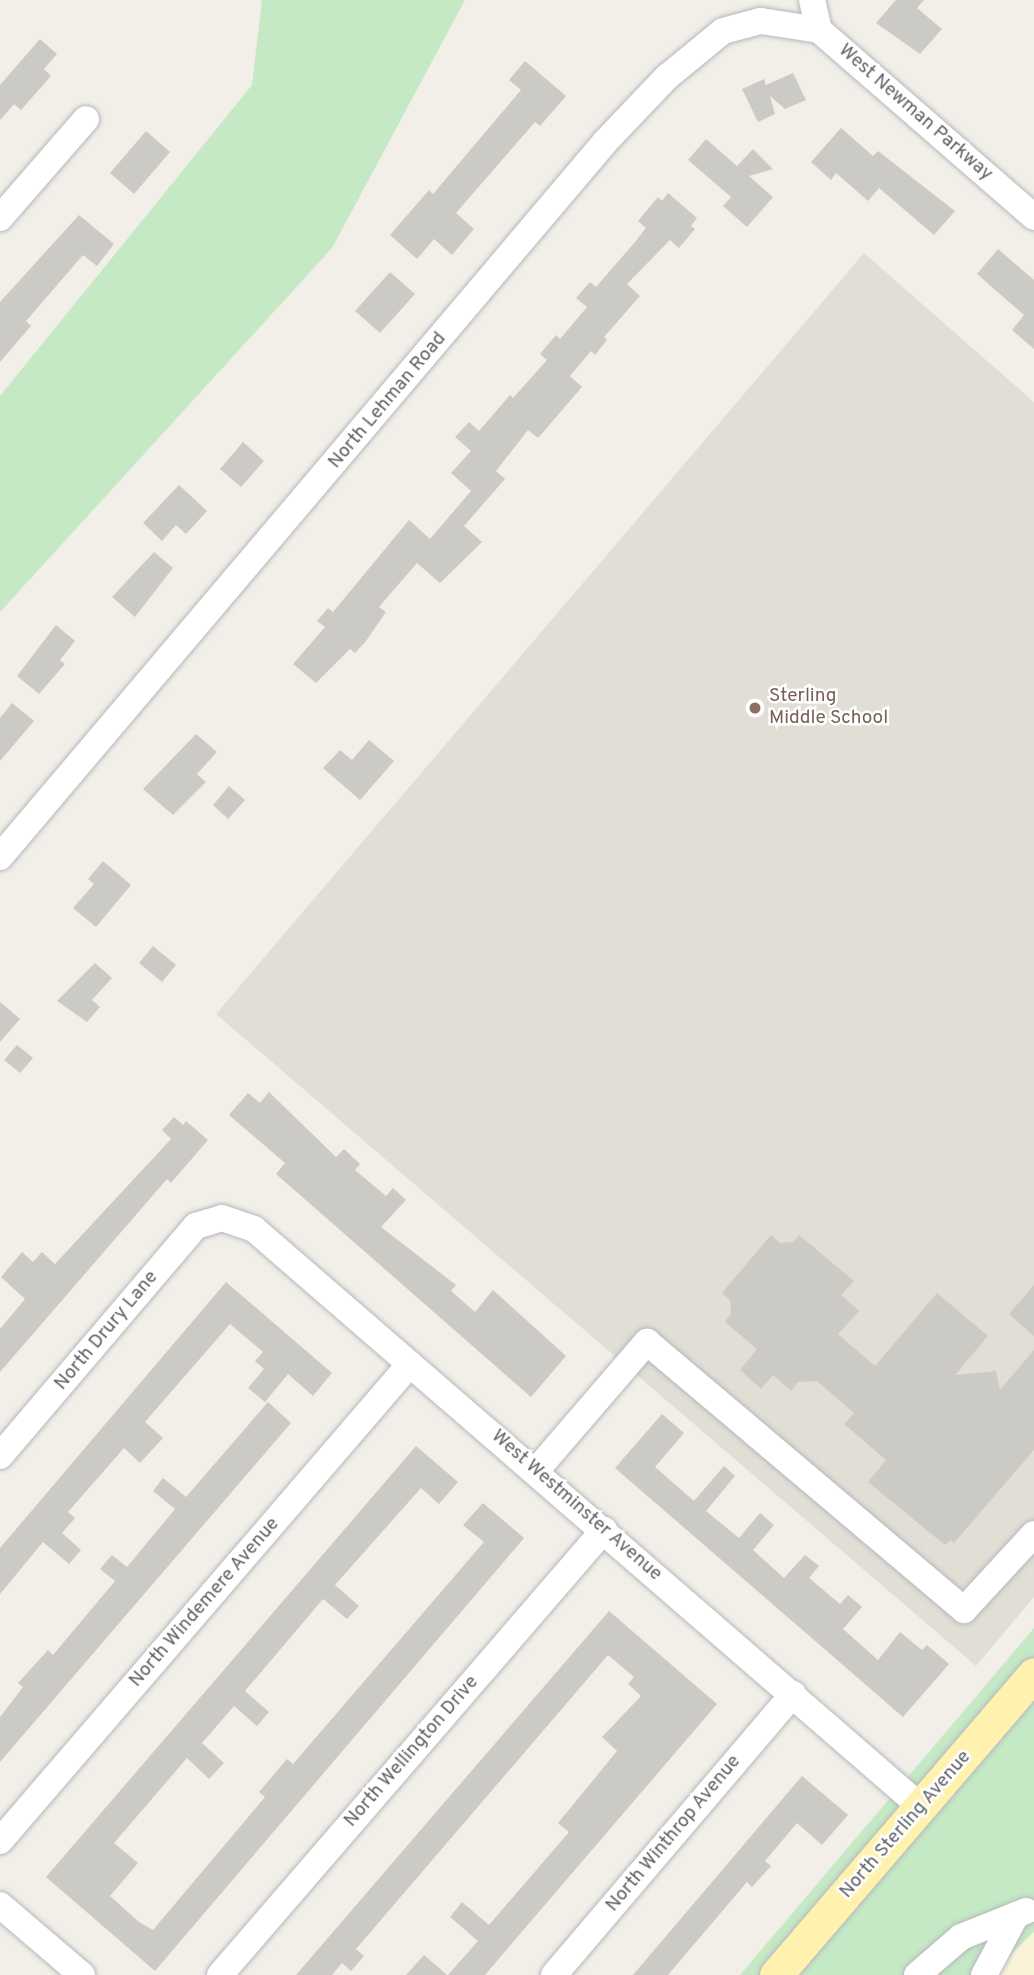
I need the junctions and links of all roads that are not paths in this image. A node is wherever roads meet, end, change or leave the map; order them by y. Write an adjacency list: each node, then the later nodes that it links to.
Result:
1 (812, 0): 2 (street, West Newman Parkway)
2 (819, 30): 4 (street, West Newman Parkway); 6 (street, North Lehman Road)
3 (86, 119): 5 (street)
4 (1034, 216)
5 (0, 218)
6 (0, 857)
7 (222, 1218): 8 (street, West Westminster Avenue); 9 (street, North Drury Lane)
8 (410, 1364): 10 (street, West Westminster Avenue); 16 (street, North Windemere Avenue)
9 (0, 1456)
10 (535, 1472): 11 (street, West Westminster Avenue); 12 (street)
11 (604, 1530): 14 (street, West Westminster Avenue); 19 (street, North Wellington Drive)
12 (1034, 1534)
13 (1034, 1674): 15 (main road, North Sterling Avenue)
14 (793, 1694): 15 (street, West Westminster Avenue); 20 (street, North Winthrop Avenue)
15 (921, 1807): 21 (main road, North Sterling Avenue)
16 (0, 1841)
17 (0, 1905): 18 (street)
18 (82, 1975)
19 (220, 1975)
20 (554, 1975)
21 (776, 1975)
22 (917, 1975): 23 (street)
23 (984, 1975)

